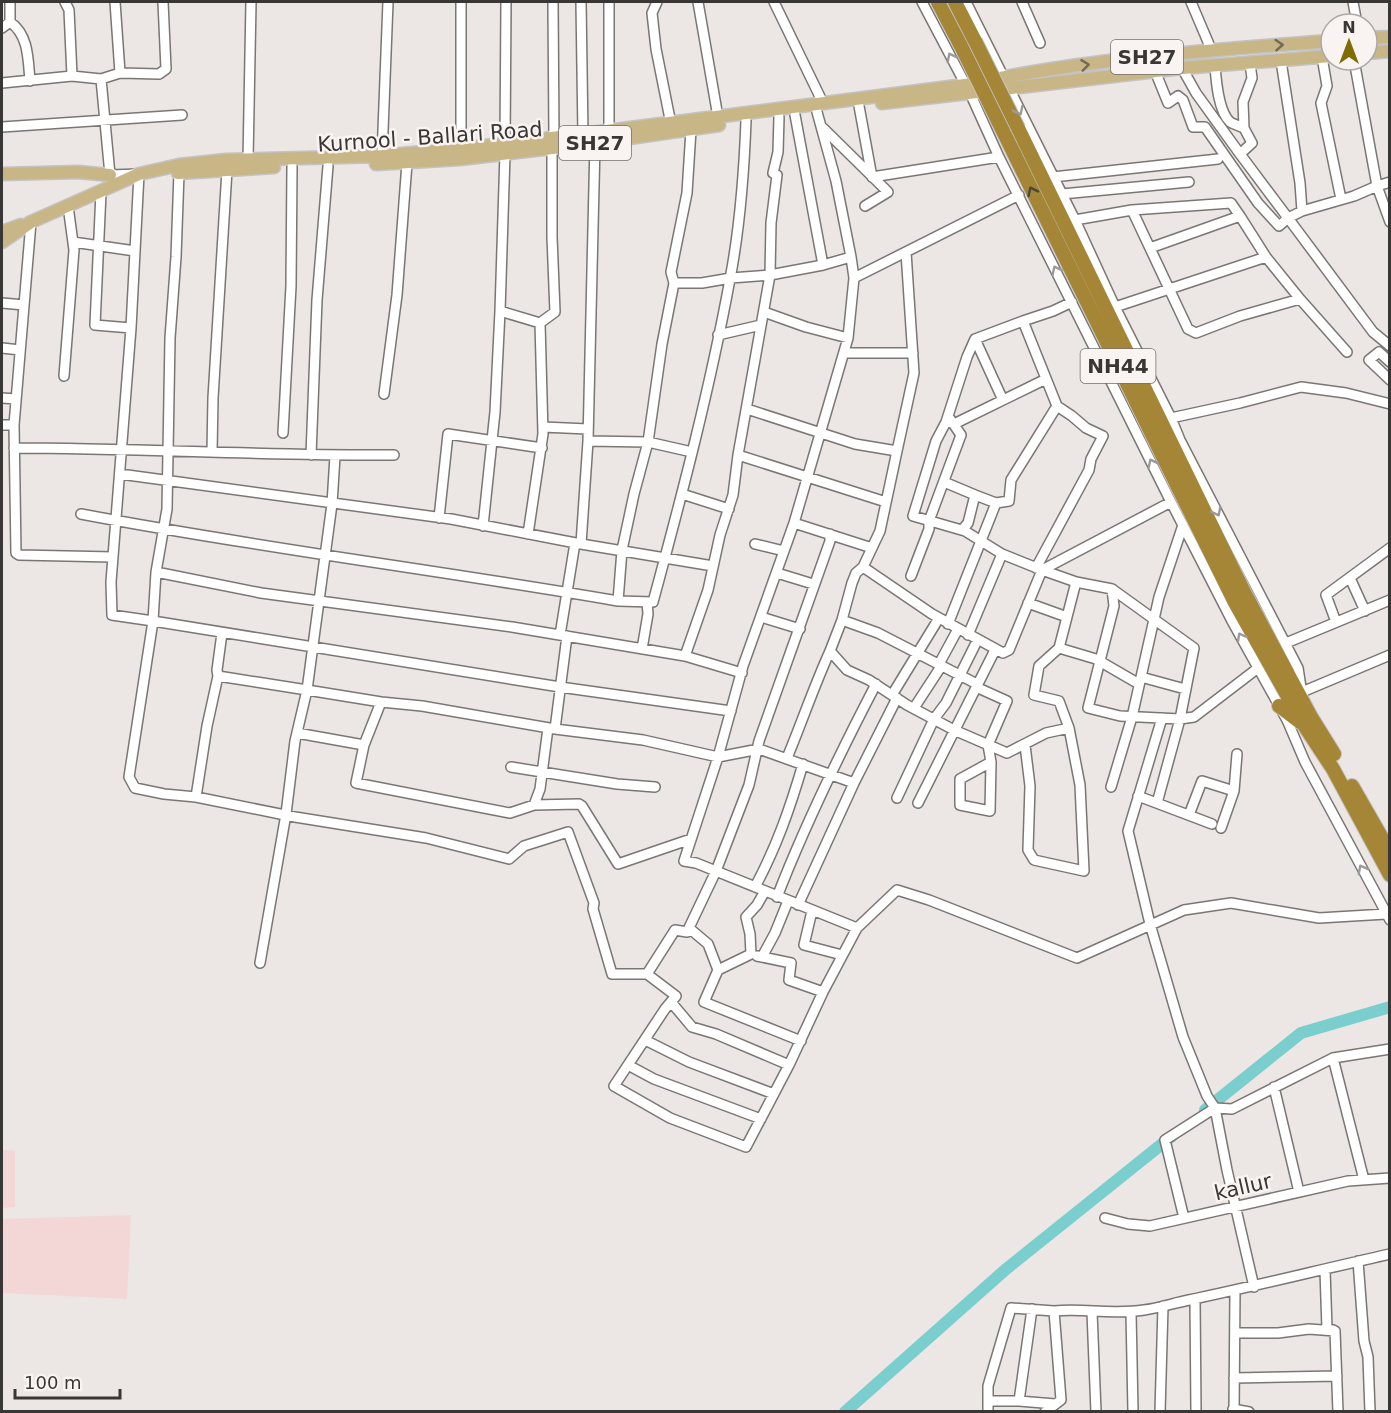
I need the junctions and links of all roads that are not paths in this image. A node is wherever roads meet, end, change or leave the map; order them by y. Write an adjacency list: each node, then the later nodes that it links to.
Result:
1 (10, 2): 21 (street)
2 (65, 2): 34 (street)
3 (116, 2): 33 (street)
4 (163, 2): 33 (street)
5 (251, 2): 63 (street)
6 (388, 2): 60 (street)
7 (461, 2): 57 (street)
8 (506, 2): 58 (street)
9 (553, 2): 56 (street)
10 (581, 2): 54 (street)
11 (609, 2): 53 (street)
12 (657, 2): 48 (street)
13 (698, 2): 44 (street)
14 (774, 2): 41 (street)
15 (922, 2): 39 (street, one-way to 15)
16 (938, 2): 252 (highway, NH44, one-way to 16, bridge)
17 (955, 2): 38 (highway, NH44, bridge)
18 (966, 2): 38 (street)
19 (1022, 2): 23 (street)
20 (1191, 2): 24 (street)
21 (6, 25): 36 (street)
22 (1319, 42): 24 (main road, SH27, one-way to 22)
23 (1040, 43)
24 (1211, 50): 38 (main road, SH27, one-way to 24)
25 (1319, 58): 26 (main road, SH27)
26 (1281, 61): 27 (main road, SH27); 84 (street)
27 (1250, 64): 28 (main road, SH27); 51 (street)
28 (1215, 65): 29 (main road, SH27); 51 (street)
29 (1182, 68): 30 (main road, SH27); 59 (street)
30 (1155, 71): 38 (main road, SH27); 86 (street)
31 (1327, 72): 80 (street)
32 (1356, 72): 76 (street)
33 (120, 73): 35 (street)
34 (72, 76): 35 (street); 36 (street)
35 (101, 80): 46 (street)
36 (30, 81): 37 (street)
37 (2, 83)
38 (1003, 84): 39 (main road, Kurnool - Ballari Road / SH27); 73 (street, one-way to 73); 243 (highway, NH44, bridge)
39 (968, 89): 40 (main road, Kurnool - Ballari Road / SH27); 41 (main road, Kurnool - Ballari Road / SH27); 61 (street)
40 (858, 106): 41 (main road, Kurnool - Ballari Road / SH27); 72 (street)
41 (820, 107): 43 (main road, Kurnool - Ballari Road / SH27); 44 (main road, Kurnool - Ballari Road / SH27); 50 (street)
42 (182, 115): 46 (street)
43 (795, 115): 45 (main road, Kurnool - Ballari Road / SH27); 98 (street)
44 (718, 117): 48 (main road, Kurnool - Ballari Road / SH27)
45 (779, 117): 47 (main road, Kurnool - Ballari Road / SH27); 99 (street)
46 (105, 119): 49 (street); 71 (street)
47 (746, 121): 52 (main road, Kurnool - Ballari Road / SH27); 100 (street)
48 (671, 124): 53 (main road, Kurnool - Ballari Road / SH27)
49 (2, 126)
50 (821, 126): 72 (street); 96 (street)
51 (1244, 128): 59 (street)
52 (691, 130): 55 (main road, Kurnool - Ballari Road / SH27); 102 (street)
53 (609, 132): 54 (main road, Kurnool - Ballari Road / SH27)
54 (583, 136): 56 (main road, Kurnool - Ballari Road / SH27)
55 (595, 143): 56 (main road, Kurnool - Ballari Road / SH27); 140 (street)
56 (553, 144): 58 (main road, Kurnool - Ballari Road / SH27); 112 (street)
57 (461, 149): 58 (main road, Kurnool - Ballari Road / SH27); 60 (main road, Kurnool - Ballari Road / SH27)
58 (505, 149): 64 (main road, Kurnool - Ballari Road / SH27); 109 (street)
59 (1240, 154): 86 (street)
60 (382, 156): 63 (main road, Kurnool - Ballari Road / SH27)
61 (999, 157): 72 (street); 79 (street)
62 (1218, 159): 73 (street)
63 (248, 160): 70 (main road, Kurnool - Ballari Road / SH27)
64 (407, 163): 65 (main road, Kurnool - Ballari Road / SH27); 128 (street)
65 (328, 166): 66 (main road, Kurnool - Ballari Road / SH27); 153 (street)
66 (292, 167): 67 (main road, Kurnool - Ballari Road / SH27); 141 (street)
67 (227, 170): 68 (main road, Kurnool - Ballari Road / SH27); 151 (street)
68 (179, 173): 70 (main road, Kurnool - Ballari Road); 149 (street)
69 (2, 174): 71 (main road)
70 (138, 174): 71 (street); 77 (main road, Kurnool - Ballari Road / SH27); 94 (street)
71 (111, 175)
72 (872, 177): 82 (street)
73 (1053, 177): 78 (street)
74 (1189, 182): 78 (street)
75 (1389, 182): 76 (street)
76 (1377, 186): 80 (street); 89 (street)
77 (101, 192): 81 (main road, Kurnool - Ballari Road / SH27); 92 (street)
78 (1062, 194): 87 (street)
79 (1019, 195): 95 (street); 105 (street, one-way to 79)
80 (1341, 200): 84 (street)
81 (68, 206): 88 (main road, Kurnool - Ballari Road / SH27); 91 (street)
82 (865, 206)
83 (1132, 210): 85 (street); 87 (street); 93 (street)
84 (1302, 212): 86 (street)
85 (1240, 216): 93 (street); 97 (street)
86 (1288, 218): 118 (street)
87 (1075, 220): 108 (street)
88 (31, 222): 90 (main road, Kurnool - Ballari Road / SH27); 107 (street)
89 (1389, 222)
90 (4, 233)
91 (73, 243): 92 (street); 125 (street)
92 (99, 245): 94 (street); 114 (street)
93 (1150, 249): 103 (street)
94 (135, 251): 114 (street)
95 (906, 252): 101 (street); 123 (street)
96 (851, 257): 98 (street); 101 (street)
97 (1266, 257): 103 (street); 104 (street)
98 (823, 265): 99 (street)
99 (770, 275): 100 (street); 110 (street)
100 (731, 278): 102 (street); 115 (street)
101 (854, 278): 116 (street)
102 (674, 283): 145 (street)
103 (1169, 290): 104 (street); 108 (street)
104 (1300, 299): 121 (street)
105 (1072, 302): 111 (street); 164 (street, one-way to 105)
106 (2, 303): 107 (street)
107 (24, 305): 120 (street)
108 (1115, 308): 135 (street)
109 (500, 311): 112 (street); 143 (street)
110 (764, 312): 113 (street); 116 (street)
111 (1023, 321): 117 (street); 126 (street)
112 (540, 323): 139 (street)
113 (761, 325): 115 (street); 134 (street)
114 (132, 328): 147 (street)
115 (718, 335): 152 (street)
116 (848, 338): 122 (street)
117 (975, 339): 130 (street); 136 (street)
118 (1389, 346)
119 (2, 348): 120 (street)
120 (20, 351): 131 (street)
121 (1347, 352)
122 (844, 353): 123 (street); 142 (street)
123 (913, 353): 150 (street)
124 (1389, 362): 127 (street)
125 (64, 376)
126 (1046, 379): 130 (street); 133 (street)
127 (1389, 380)
128 (384, 394)
129 (2, 398): 131 (street)
130 (1002, 398): 136 (street)
131 (16, 399): 137 (street)
132 (1389, 404): 135 (street)
133 (1057, 405): 165 (street); 192 (street)
134 (747, 409): 142 (street); 155 (street)
135 (1171, 418): 221 (street, one-way to 221)
136 (949, 420): 160 (street); 171 (street)
137 (14, 424): 138 (street); 146 (street)
138 (2, 425)
139 (543, 427): 140 (street); 148 (street)
140 (588, 429): 144 (street)
141 (283, 433)
142 (821, 433): 150 (street); 158 (street)
143 (492, 441): 148 (street); 169 (street); 174 (street)
144 (588, 441): 145 (street); 180 (street)
145 (648, 442): 152 (street); 183 (street)
146 (14, 447): 147 (street); 188 (street)
147 (122, 448): 149 (street); 157 (street)
148 (542, 448): 177 (street)
149 (168, 451): 151 (street); 159 (street)
150 (897, 451): 163 (street)
151 (212, 452): 153 (street)
152 (692, 452): 161 (street)
153 (311, 454): 156 (street)
154 (393, 455): 156 (street)
155 (738, 455): 158 (street); 167 (street)
156 (335, 456): 166 (street)
157 (120, 474): 159 (street); 170 (street)
158 (808, 476): 163 (street); 172 (street)
159 (167, 480): 166 (street); 175 (street)
160 (944, 482): 162 (street); 171 (street)
161 (682, 494): 167 (street); 189 (street)
162 (975, 495): 165 (street); 176 (street)
163 (886, 502): 182 (street)
164 (1171, 502): 173 (street); 192 (street)
165 (996, 503): 179 (street)
166 (332, 504): 169 (street); 186 (street)
167 (729, 509): 190 (street)
168 (81, 514): 170 (street)
169 (439, 518): 174 (street)
170 (116, 521): 175 (street); 188 (street)
171 (929, 521): 176 (street); 195 (street)
172 (794, 523): 178 (street); 184 (street)
173 (1183, 525): 210 (street); 232 (street, one-way to 173)
174 (483, 526): 177 (street)
175 (164, 530): 186 (street); 193 (street)
176 (962, 530): 179 (street)
177 (528, 534): 180 (street)
178 (830, 534): 182 (street); 198 (street)
179 (981, 543): 187 (street); 214 (street)
180 (578, 544): 183 (street); 200 (street)
181 (755, 544): 184 (street)
182 (872, 548): 191 (street)
183 (622, 550): 189 (street); 203 (street)
184 (784, 551): 194 (street)
185 (1388, 553): 196 (street)
186 (325, 554): 200 (street); 201 (street)
187 (1002, 554): 192 (street); 218 (street)
188 (113, 557): 212 (street)
189 (665, 557): 190 (street); 204 (street)
190 (713, 566): 229 (street)
191 (863, 567): 209 (street); 211 (street)
192 (1039, 569): 197 (street); 205 (street)
193 (156, 572): 201 (street); 212 (street)
194 (777, 573): 198 (street); 208 (street)
195 (911, 576)
196 (1350, 578): 206 (street); 213 (street)
197 (1076, 582): 199 (street); 207 (street)
198 (813, 584): 215 (street)
199 (1112, 589): 210 (street); 230 (street)
200 (567, 592): 203 (street); 219 (street)
201 (318, 600): 219 (street); 222 (street)
202 (1389, 600): 206 (street)
203 (618, 601): 204 (street)
204 (647, 602): 224 (street)
205 (1028, 603): 207 (street); 225 (street)
206 (1365, 610): 213 (street)
207 (1067, 616): 223 (street)
208 (761, 617): 215 (street); 233 (street)
209 (939, 618): 214 (street); 227 (street)
210 (1154, 618): 236 (street); 240 (street)
211 (842, 620): 226 (street); 227 (street)
212 (153, 621): 217 (street); 274 (street)
213 (1336, 622): 221 (street)
214 (948, 624): 216 (street)
215 (800, 629): 260 (street)
216 (958, 629): 218 (street); 231 (street)
217 (222, 633): 222 (street); 235 (street)
218 (968, 635): 220 (street)
219 (563, 636): 224 (street); 239 (street)
220 (977, 641): 225 (street); 234 (street)
221 (1286, 643): 243 (street)
222 (312, 646): 239 (street); 241 (street)
223 (1059, 648): 230 (street); 254 (street)
224 (642, 649): 229 (street)
225 (995, 650): 238 (street)
226 (830, 651): 237 (street); 263 (street)
227 (918, 653): 231 (street); 242 (street)
228 (1389, 655): 243 (street)
229 (685, 656): 233 (street)
230 (1099, 661): 236 (street); 248 (street)
231 (940, 664): 234 (street); 246 (street)
232 (1258, 668): 245 (street); 251 (street)
233 (742, 673): 247 (street)
234 (960, 675): 238 (street); 250 (street)
235 (218, 676): 241 (street); 274 (street)
236 (1140, 681): 240 (street); 248 (street)
237 (876, 684): 242 (street); 268 (street)
238 (976, 686): 255 (street); 258 (street)
239 (560, 687): 247 (street); 253 (street)
240 (1185, 689): 251 (street)
241 (307, 690): 244 (street); 256 (street)
242 (895, 697): 246 (street); 269 (street)
243 (1303, 697): 284 (highway, NH44)
244 (381, 702): 253 (street); 257 (street)
245 (1279, 706): 252 (highway); 293 (street, one-way to 245)
246 (914, 708): 250 (street)
247 (731, 711): 262 (street)
248 (1132, 717): 249 (street); 271 (street)
249 (1162, 718): 251 (street); 273 (street)
250 (934, 719): 255 (street); 275 (street)
251 (1180, 719): 277 (street)
252 (1304, 725): 286 (highway, NH44)
253 (551, 728): 262 (street); 267 (street)
254 (1069, 728): 259 (street); 259 (street)
255 (954, 730): 258 (street); 276 (street)
256 (297, 733): 257 (street); 279 (street)
257 (364, 745): 278 (street)
258 (988, 745): 259 (street); 264 (street)
259 (1025, 745)
260 (759, 749): 262 (street); 263 (street); 285 (street)
261 (1237, 754): 272 (street)
262 (718, 757): 283 (street)
263 (787, 758): 265 (street)
264 (991, 762): 264 (street)
265 (803, 764): 268 (street); 287 (street)
266 (511, 767): 267 (street)
267 (542, 772): 270 (street); 278 (street)
268 (830, 773): 269 (street); 289 (street)
269 (854, 783): 291 (street)
270 (655, 787)
271 (1111, 787)
272 (1234, 791): 280 (street); 282 (street)
273 (1138, 796): 277 (street); 294 (street)
274 (196, 797): 279 (street)
275 (897, 798)
276 (918, 803)
277 (1157, 803): 280 (street)
278 (534, 805): 283 (street)
279 (286, 814): 300 (street); 302 (street)
280 (1190, 815): 281 (street)
281 (1212, 824)
282 (1221, 828)
283 (690, 839): 285 (street)
284 (1389, 852)
285 (716, 871): 287 (street); 295 (street)
286 (1389, 874)
287 (755, 887): 288 (street)
288 (765, 891): 289 (street); 297 (street)
289 (777, 897): 290 (street)
290 (788, 901): 291 (street); 299 (street)
291 (798, 905): 292 (street)
292 (812, 911): 296 (street); 298 (street)
293 (1388, 917): 294 (street)
294 (1150, 924): 296 (street); 313 (street)
295 (689, 928): 301 (street); 302 (street)
296 (857, 928): 298 (street)
297 (751, 954): 299 (street); 301 (street)
298 (842, 955): 303 (street)
299 (762, 957): 303 (street)
300 (260, 963)
301 (718, 970): 306 (street)
302 (647, 974): 304 (street)
303 (823, 992): 306 (street)
304 (671, 1002): 305 (street); 310 (street)
305 (645, 1040): 309 (street); 312 (street)
306 (801, 1041): 310 (street)
307 (1389, 1049): 308 (street)
308 (1333, 1058): 311 (street); 316 (street)
309 (628, 1065): 314 (street); 314 (street)
310 (789, 1065): 312 (street)
311 (1274, 1087): 313 (street); 317 (street)
312 (774, 1094): 314 (street)
313 (1215, 1108): 318 (street); 320 (street)
314 (761, 1119)
315 (1389, 1178): 316 (street, kallur)
316 (1364, 1180): 317 (street, kallur)
317 (1299, 1192): 318 (street, kallur)
318 (1236, 1207): 320 (street, kallur); 324 (street)
319 (1106, 1218): 320 (street, kallur)
320 (1184, 1218)
321 (1389, 1254): 322 (street)
322 (1358, 1261): 323 (street); 348 (street)
323 (1325, 1270): 324 (street); 332 (street)
324 (1254, 1287): 325 (street)
325 (1235, 1291): 326 (street); 333 (street)
326 (1195, 1299): 327 (street); 345 (street)
327 (1163, 1306): 331 (street); 344 (street)
328 (1032, 1309): 329 (street); 336 (street); 337 (street)
329 (1054, 1311): 330 (street); 338 (street)
330 (1092, 1312): 331 (street); 342 (street)
331 (1131, 1312): 343 (street)
332 (1335, 1331): 333 (street); 334 (street)
333 (1236, 1333): 335 (street)
334 (1337, 1376): 335 (street); 347 (street)
335 (1234, 1378): 339 (street)
336 (988, 1401): 337 (street); 340 (street)
337 (1019, 1401): 338 (street)
338 (1055, 1404): 341 (street)
339 (1234, 1410): 346 (street)
340 (988, 1412)
341 (1045, 1412)
342 (1096, 1412)
343 (1133, 1412)
344 (1160, 1412)
345 (1196, 1412)
346 (1249, 1412)
347 (1338, 1412)
348 (1370, 1412)

